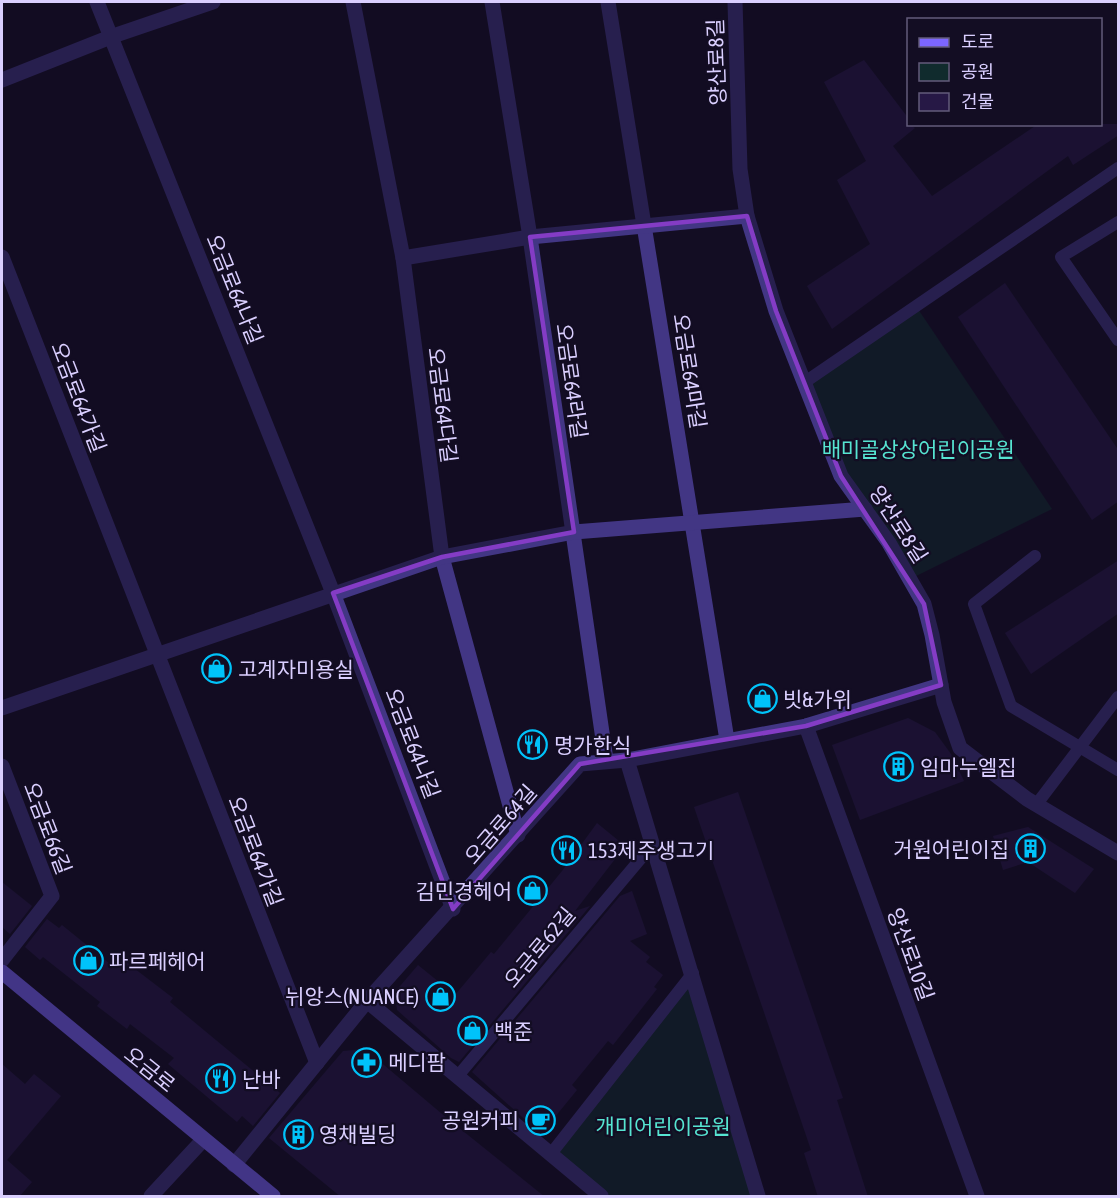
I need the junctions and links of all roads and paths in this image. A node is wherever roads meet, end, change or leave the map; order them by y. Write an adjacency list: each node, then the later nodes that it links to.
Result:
1 (97, 2): 7 (street, 오금로64나길)
2 (213, 2): 7 (street)
3 (353, 2): 15 (street, 오금로64다길)
4 (492, 2): 13 (street, 오금로64라길)
5 (608, 2): 12 (street, 오금로64마길)
6 (735, 2): 10 (street, 양산로8길)
7 (113, 36): 8 (street); 23 (street, 오금로64나길)
8 (2, 80)
9 (1119, 168): 17 (lane)
10 (747, 216): 12 (street); 17 (street, 양산로8길)
11 (1119, 222): 16 (lane)
12 (645, 226): 13 (street); 19 (street, 오금로64마길)
13 (530, 237): 15 (street); 20 (street, 오금로64라길)
14 (2, 256): 24 (street, 오금로64가길)
15 (403, 258): 22 (street, 오금로64다길)
16 (1119, 340)
17 (805, 382): 18 (street, 양산로8길)
18 (865, 509): 19 (street); 25 (street, 양산로8길)
19 (693, 523): 20 (street); 29 (street, 오금로64마길)
20 (574, 532): 22 (street); 31 (street, 오금로64라길)
21 (1035, 555): 30 (lane)
22 (442, 557): 23 (street); 36 (street, 오금로64다길)
23 (333, 593): 24 (street); 39 (street, 오금로64나길)
24 (157, 653): 27 (street); 44 (street, 오금로64가길)
25 (941, 685): 28 (street, 오금로64길); 35 (street, 양산로8길)
26 (1119, 697): 30 (lane)
27 (2, 708)
28 (806, 726): 29 (street, 오금로64길); 53 (street, 양산로10길)
29 (727, 740): 32 (street, 오금로64길)
30 (1079, 748): 34 (lane); 35 (lane)
31 (606, 760): 32 (street, 오금로64길); 36 (street, 오금로64길)
32 (627, 760): 37 (street)
33 (2, 765): 40 (street, 오금로66길)
34 (1119, 770)
35 (1036, 805): 38 (street, 양산로8길)
36 (518, 835): 39 (street, 오금로64길)
37 (653, 844): 42 (street); 45 (lane, 오금로62길)
38 (1119, 854)
39 (453, 909): 43 (street, 오금로64길)
40 (2, 960)
41 (2, 972): 46 (main road, 오금로)
42 (693, 973): 47 (lane); 52 (street)
43 (367, 1001): 44 (street, 오금로64길); 45 (street)
44 (317, 1063): 48 (street, 오금로64길)
45 (457, 1077): 47 (street)
46 (203, 1140): 48 (main road, 오금로); 49 (street)
47 (549, 1155): 51 (street)
48 (234, 1165): 50 (main road, 오금로)
49 (151, 1197)
50 (273, 1197)
51 (601, 1197)
52 (758, 1197)
53 (977, 1197)

